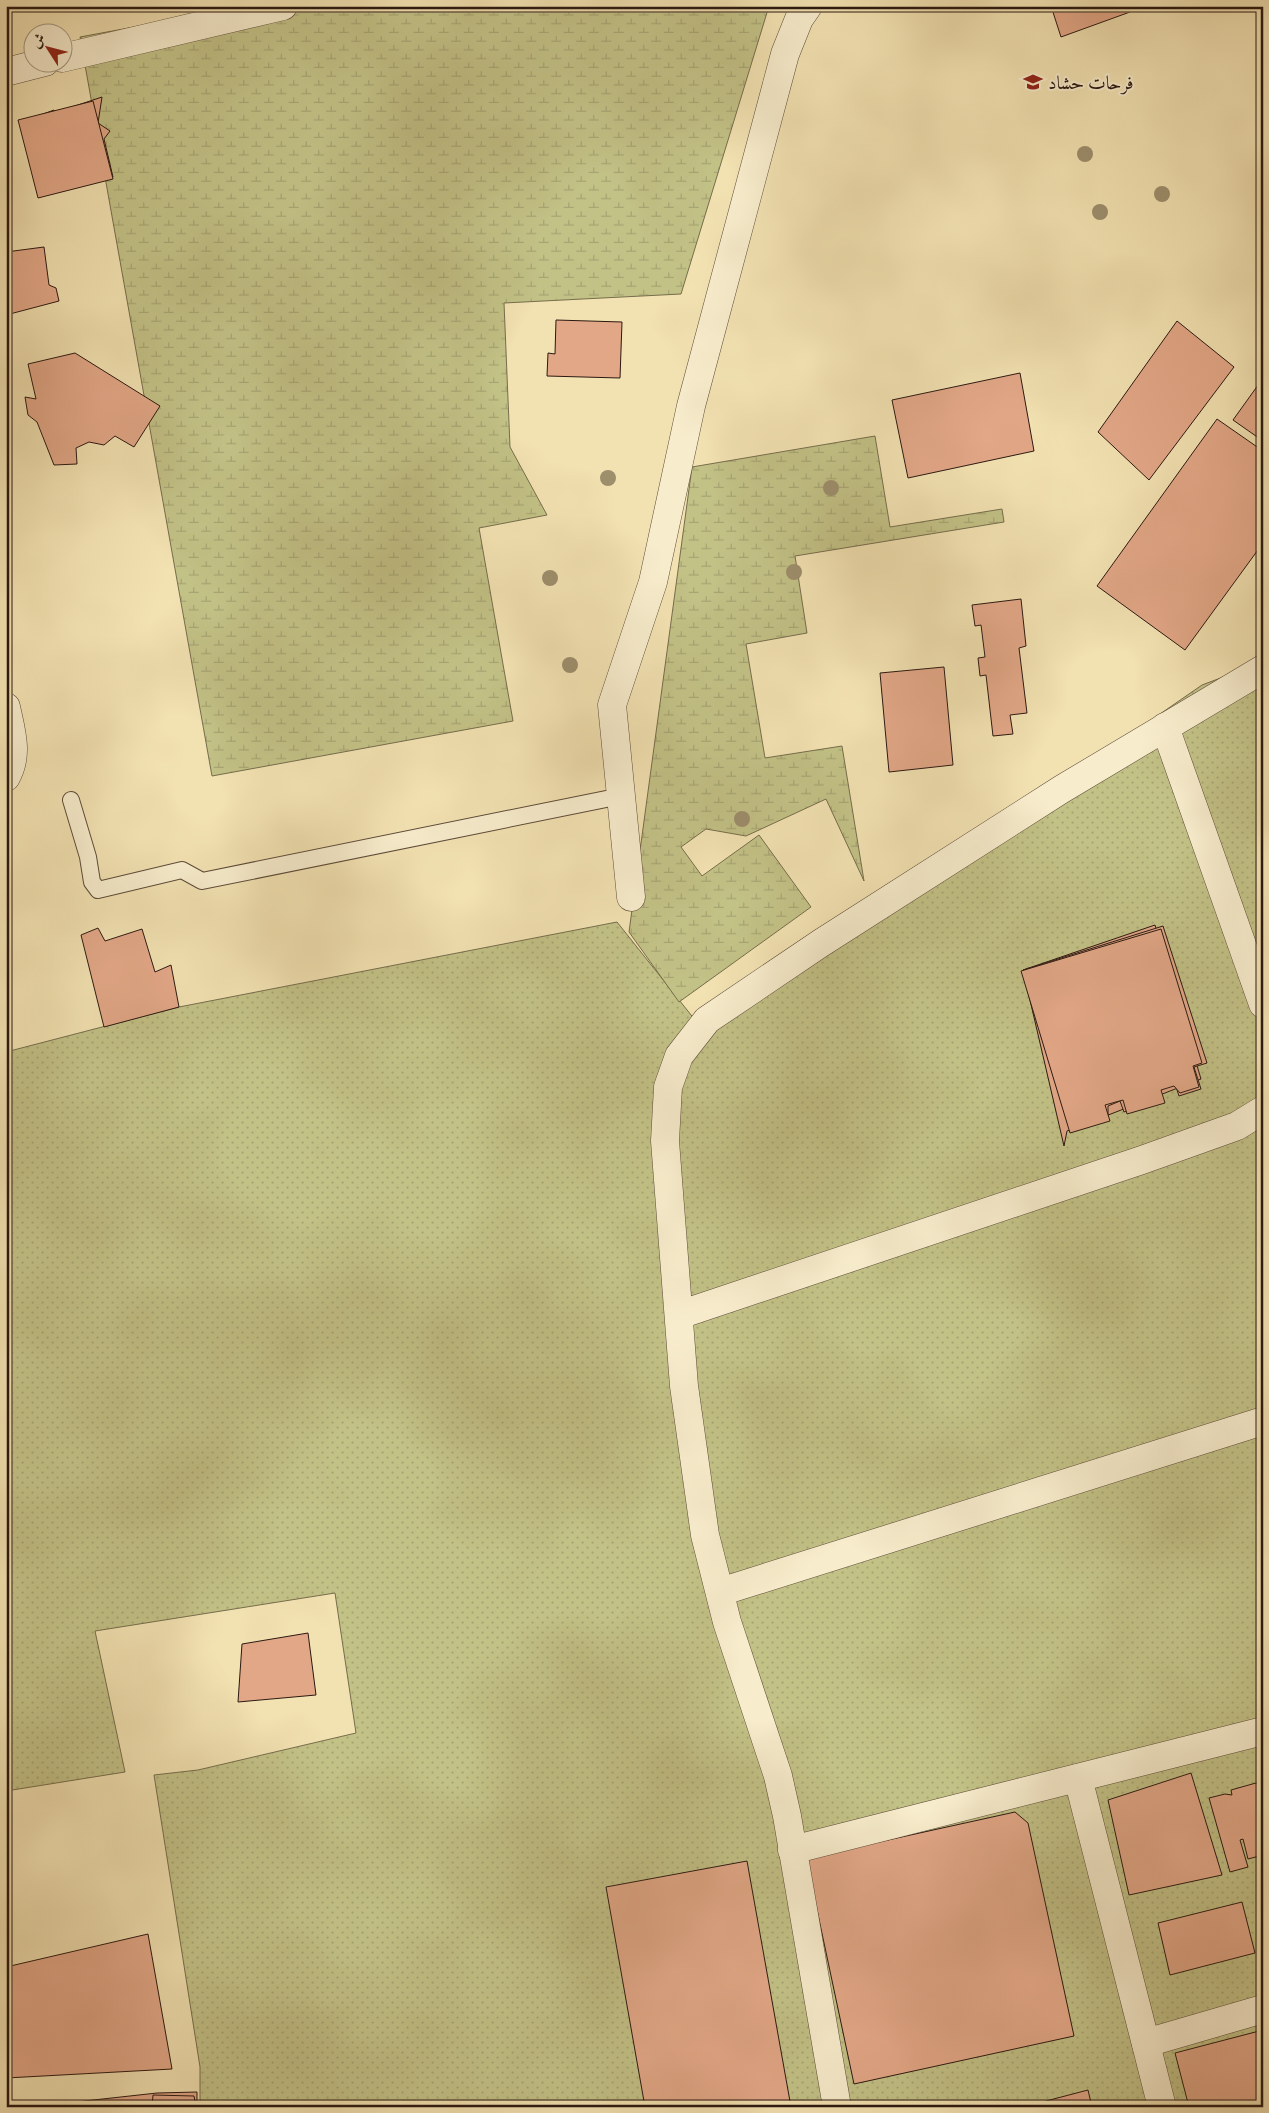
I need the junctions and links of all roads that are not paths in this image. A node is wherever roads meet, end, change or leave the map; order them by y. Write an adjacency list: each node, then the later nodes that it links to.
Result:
1 (283, 6): 3 (street)
2 (808, 6): 10 (street)
3 (72, 56)
4 (22, 68): 5 (street)
5 (6, 72)
6 (1263, 669): 8 (street)
7 (6, 707): 9 (street)
8 (1165, 727): 13 (street); 15 (street)
9 (6, 777)
10 (621, 796): 11 (lane); 12 (street)
11 (72, 800)
12 (631, 897)
13 (1263, 1004)
14 (1263, 1110): 15 (street)
15 (679, 1315): 17 (street)
16 (1263, 1421): 17 (street)
17 (720, 1592): 20 (street)
18 (1263, 1730): 19 (street)
19 (1078, 1778): 20 (street); 22 (street)
20 (792, 1850): 23 (street)
21 (1263, 2009): 22 (street)
22 (1146, 2043): 24 (street)
23 (837, 2107)
24 (1162, 2107)

